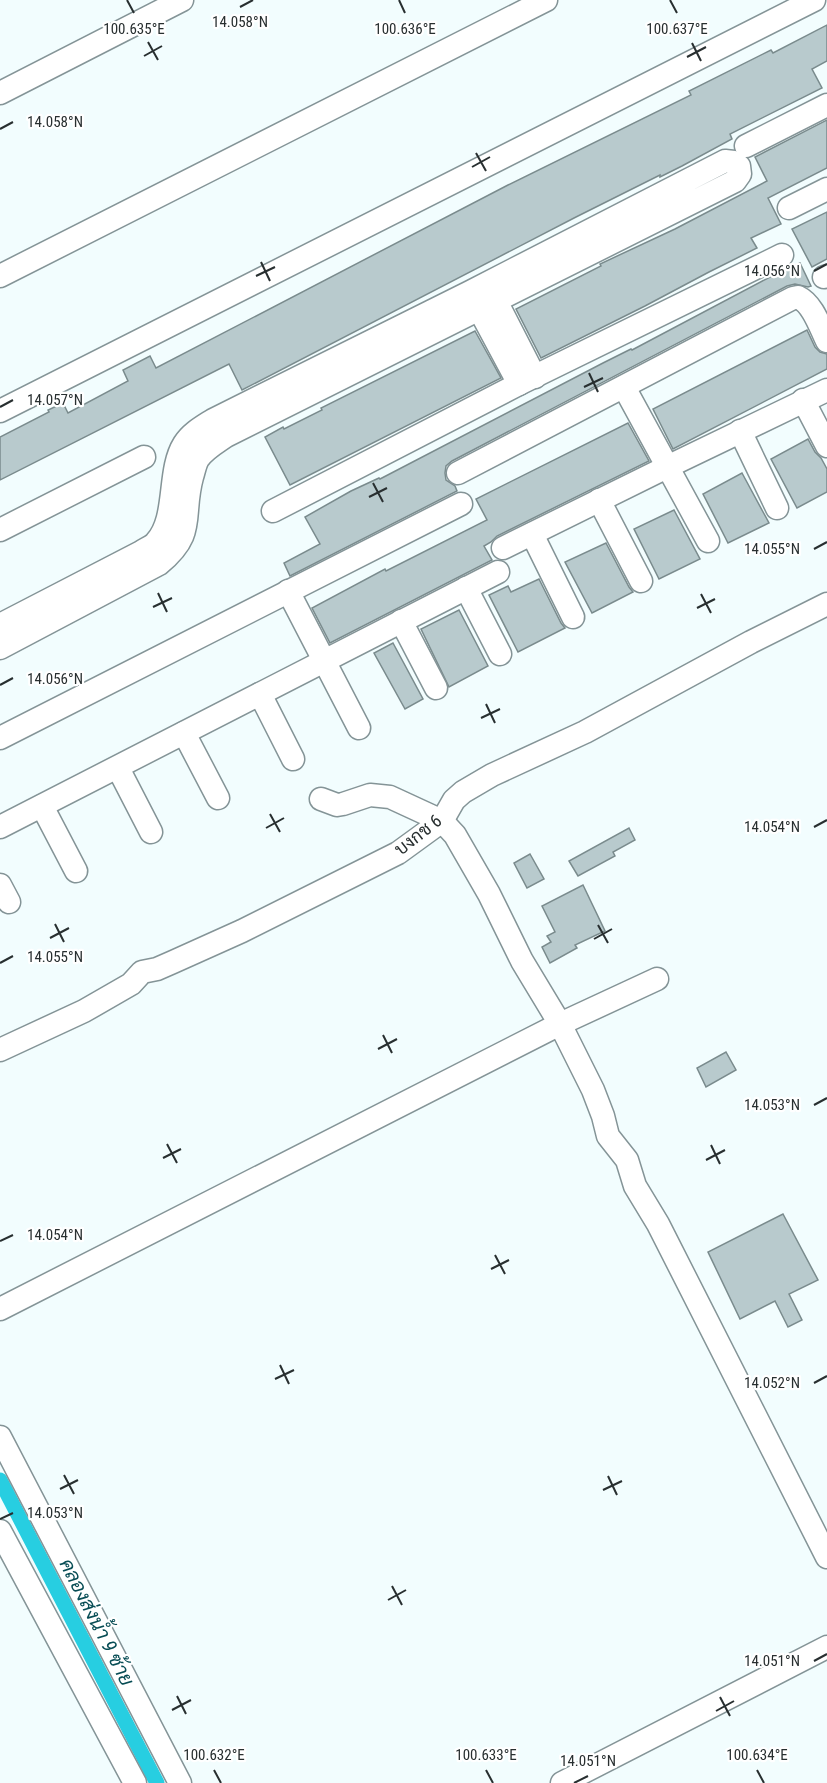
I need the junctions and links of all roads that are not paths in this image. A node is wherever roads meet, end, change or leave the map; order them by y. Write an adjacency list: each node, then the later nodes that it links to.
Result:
1 (182, 0): 4 (street)
2 (546, 0): 10 (street)
3 (814, 0): 17 (street)
4 (0, 93)
5 (827, 105): 6 (street)
6 (746, 146)
7 (827, 189): 8 (street)
8 (789, 208)
9 (782, 255): 13 (street)
10 (0, 276)
11 (483, 296): 11 (street); 13 (street); 23 (street)
12 (827, 342): 14 (street)
13 (527, 380): 27 (street)
14 (624, 387): 21 (street); 22 (street)
15 (827, 390): 16 (street)
16 (803, 400): 18 (street); 19 (street)
17 (0, 411)
18 (740, 431): 21 (street); 26 (street)
19 (827, 446)
20 (144, 457): 28 (street)
21 (667, 467): 24 (street); 30 (street)
22 (458, 473)
23 (182, 484): 39 (street); 40 (street)
24 (599, 500): 29 (street); 33 (street)
25 (461, 504): 35 (street)
26 (777, 508)
27 (273, 511)
28 (0, 530)
29 (532, 534): 31 (street); 37 (street)
30 (708, 541)
31 (503, 548)
32 (498, 572): 34 (street)
33 (641, 581)
34 (466, 588): 38 (street); 41 (street)
35 (288, 591): 42 (street); 47 (street)
36 (827, 604): 53 (street, บงกช 6)
37 (573, 617)
38 (401, 621): 42 (street); 43 (street)
39 (0, 625)
40 (0, 648)
41 (500, 654)
42 (324, 661): 44 (street); 45 (street)
43 (436, 688)
44 (260, 694): 46 (street); 48 (street)
45 (359, 728)
46 (184, 733): 49 (street); 50 (street)
47 (0, 738)
48 (294, 759)
49 (117, 768): 52 (street); 55 (street)
50 (218, 798)
51 (321, 799): 53 (street)
52 (42, 806): 54 (street); 56 (street)
53 (442, 821): 58 (street); 59 (street, บงกช 6)
54 (0, 827)
55 (151, 832)
56 (76, 871)
57 (657, 979): 58 (street)
58 (560, 1024): 60 (street); 63 (street)
59 (0, 1050)
60 (0, 1309)
61 (0, 1437): 66 (street)
62 (0, 1530): 65 (street)
63 (827, 1557)
64 (827, 1647): 67 (street)
65 (135, 1783)
66 (180, 1783)
67 (562, 1783)

